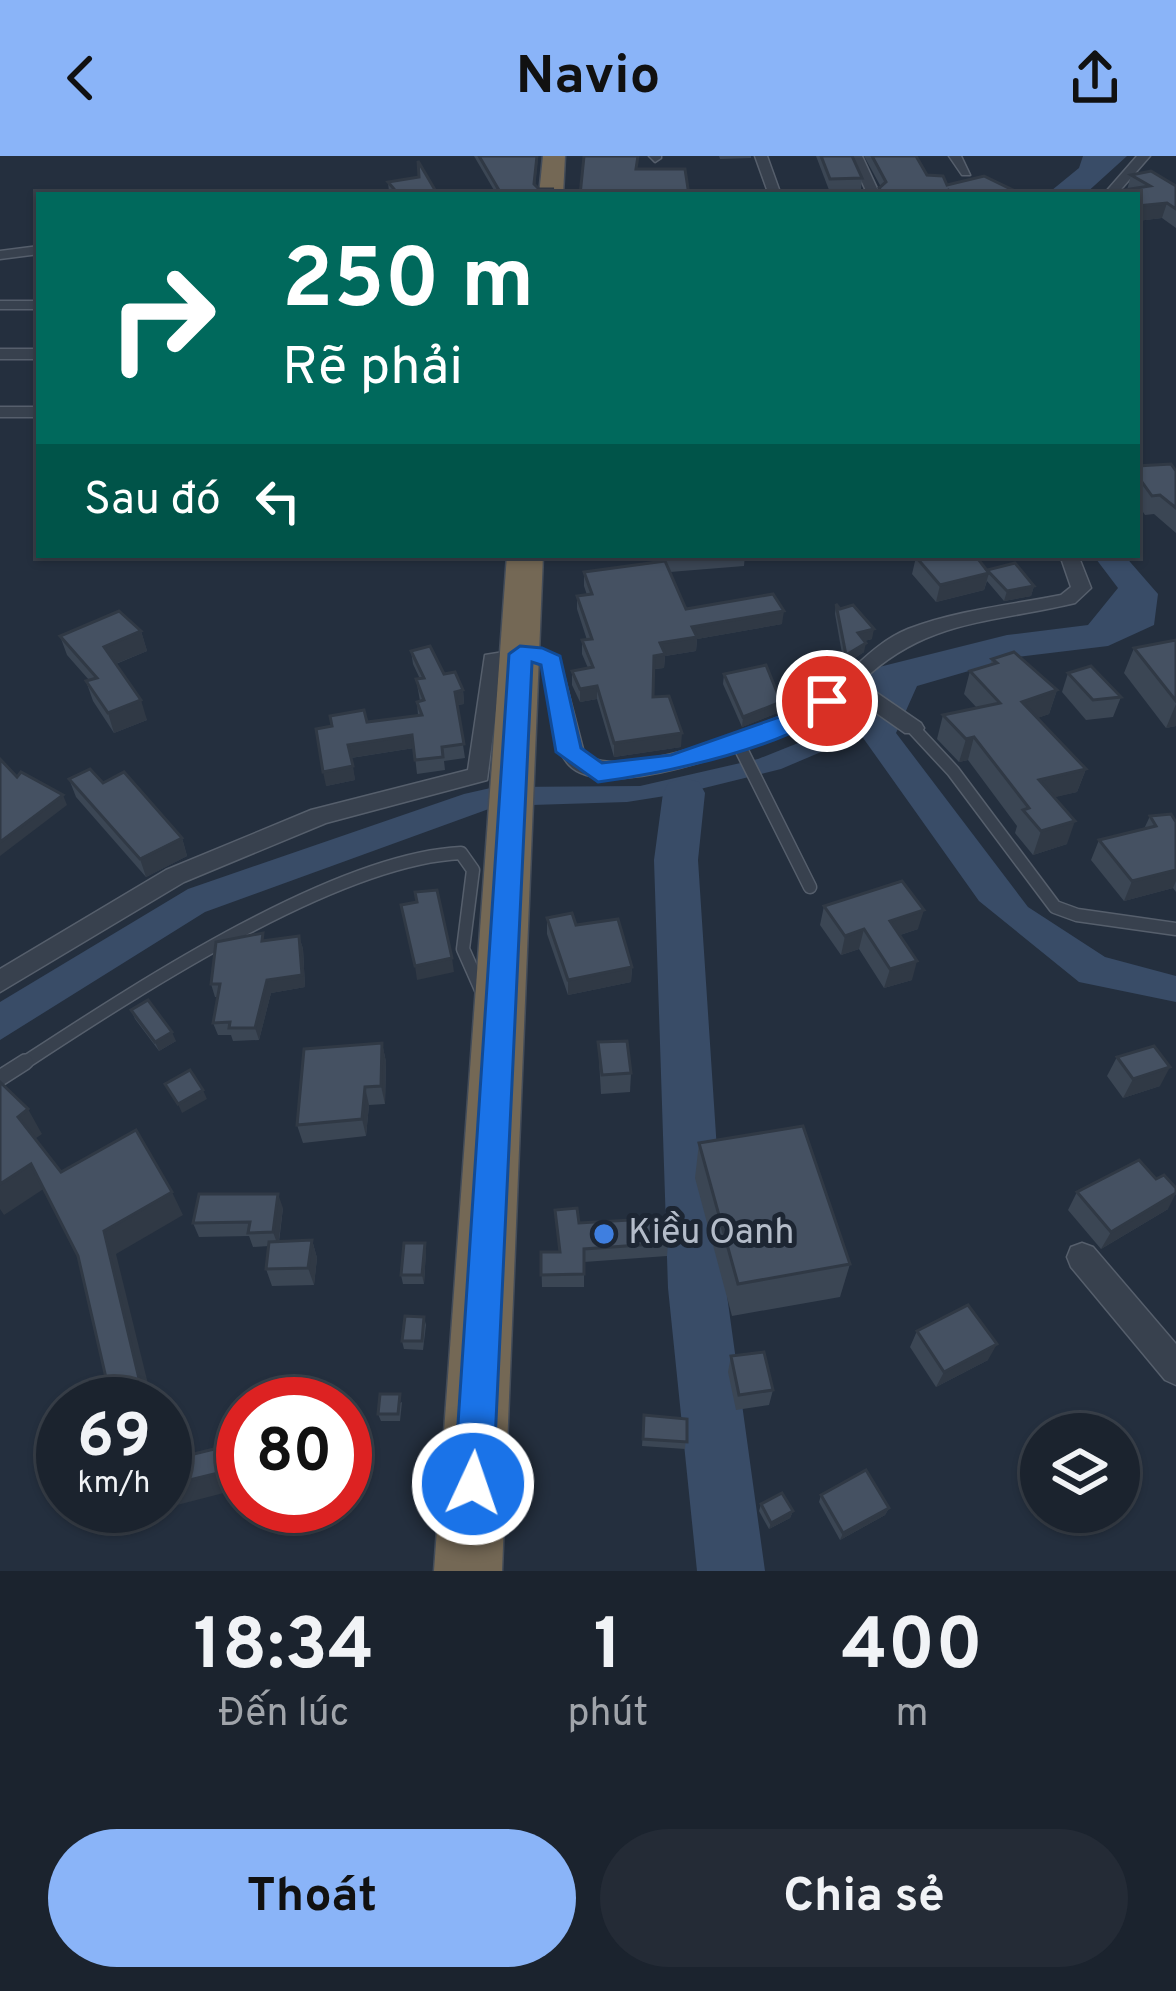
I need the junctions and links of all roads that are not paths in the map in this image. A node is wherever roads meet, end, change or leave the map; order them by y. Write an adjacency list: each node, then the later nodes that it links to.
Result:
1 (554, 156): 7 (highway)
2 (761, 156): 8 (street)
3 (856, 156): 9 (street)
4 (955, 156): 6 (street)
5 (1141, 165): 10 (street)
6 (966, 172)
7 (550, 192)
8 (774, 192)
9 (873, 192)
10 (1111, 192)
11 (36, 250): 12 (street)
12 (0, 255)
13 (0, 305): 14 (street)
14 (36, 305)
15 (0, 354): 16 (street)
16 (36, 354)
17 (0, 412): 18 (street)
18 (36, 412)
19 (525, 558): 21 (highway)
20 (1070, 558): 22 (street)
21 (520, 667): 24 (street); 27 (street); 28 (highway)
22 (855, 688): 23 (street); 24 (street)
23 (913, 728): 26 (lane)
24 (740, 746): 25 (lane)
25 (810, 887)
26 (1176, 928)
27 (0, 982)
28 (500, 1009): 29 (lane); 32 (highway)
29 (0, 1078)
30 (1082, 1257): 31 (street)
31 (1176, 1369)
32 (468, 1571)

